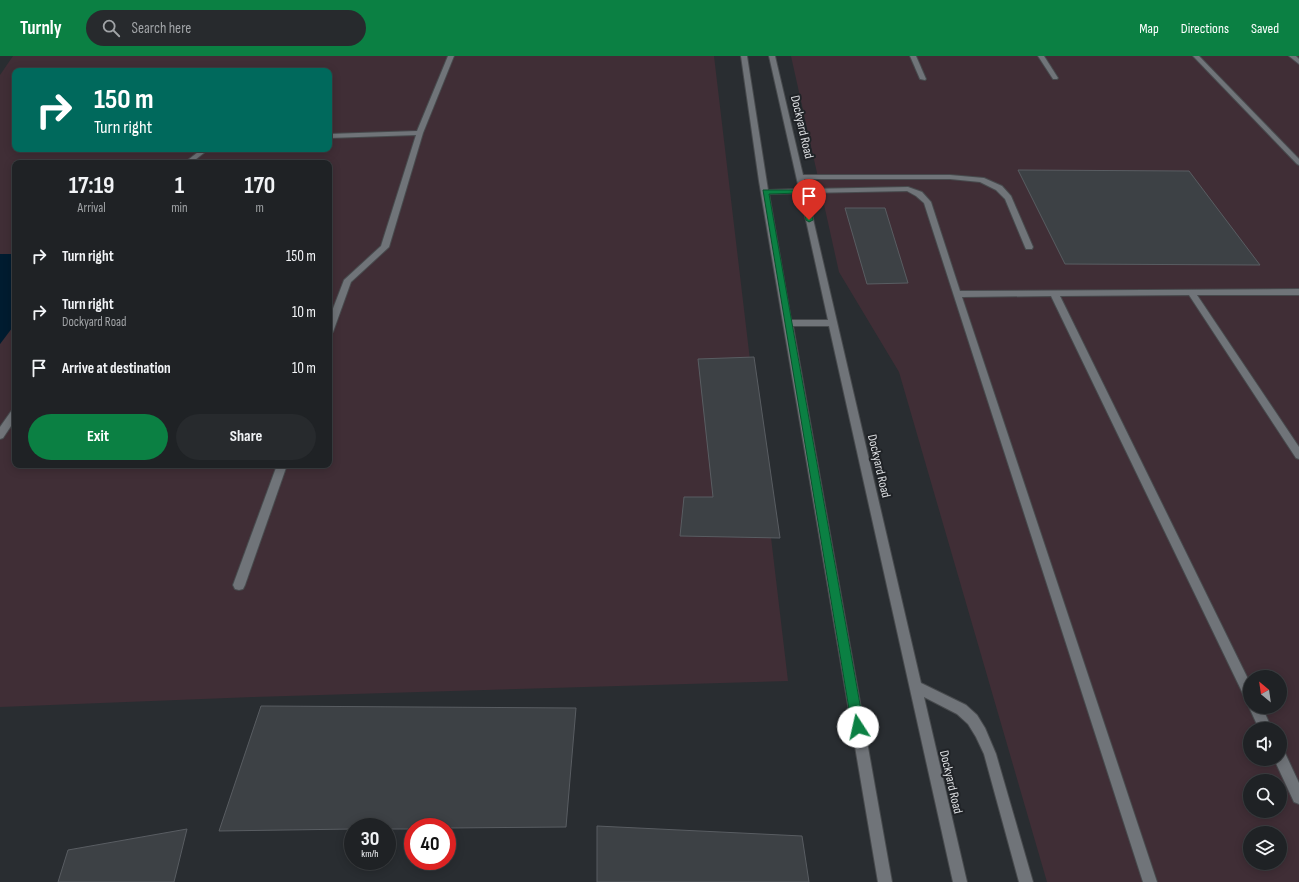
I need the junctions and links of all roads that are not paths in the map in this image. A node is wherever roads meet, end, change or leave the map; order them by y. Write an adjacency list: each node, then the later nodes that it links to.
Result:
1 (451, 56): 11 (street)
2 (744, 56): 18 (street)
3 (772, 56): 16 (street, Dockyard Road)
4 (913, 56): 10 (street)
5 (1041, 56): 9 (street)
6 (1196, 56): 15 (street)
7 (1292, 56): 8 (street)
8 (1299, 62)
9 (1054, 78)
10 (922, 79)
11 (420, 133): 12 (street); 26 (street)
12 (332, 136)
13 (202, 152): 14 (street)
14 (191, 160)
15 (1299, 163)
16 (800, 177): 17 (street, Dockyard Road); 19 (street)
17 (802, 191): 18 (street); 23 (street); 25 (street, Dockyard Road)
18 (765, 192): 24 (street)
19 (1028, 247)
20 (1191, 292): 21 (street); 22 (street); 29 (street)
21 (1299, 292)
22 (1054, 293): 23 (street); 32 (street)
23 (957, 294): 39 (street)
24 (788, 323): 25 (street); 36 (street)
25 (832, 323): 33 (street, Dockyard Road)
26 (332, 324)
27 (12, 417): 28 (street)
28 (0, 435)
29 (1299, 455)
30 (281, 468): 31 (street)
31 (239, 585)
32 (1243, 682)
33 (916, 687): 37 (street, Dockyard Road); 38 (street)
34 (1284, 766): 35 (street)
35 (1299, 798)
36 (885, 882)
37 (960, 882)
38 (1026, 882)
39 (1150, 882)

